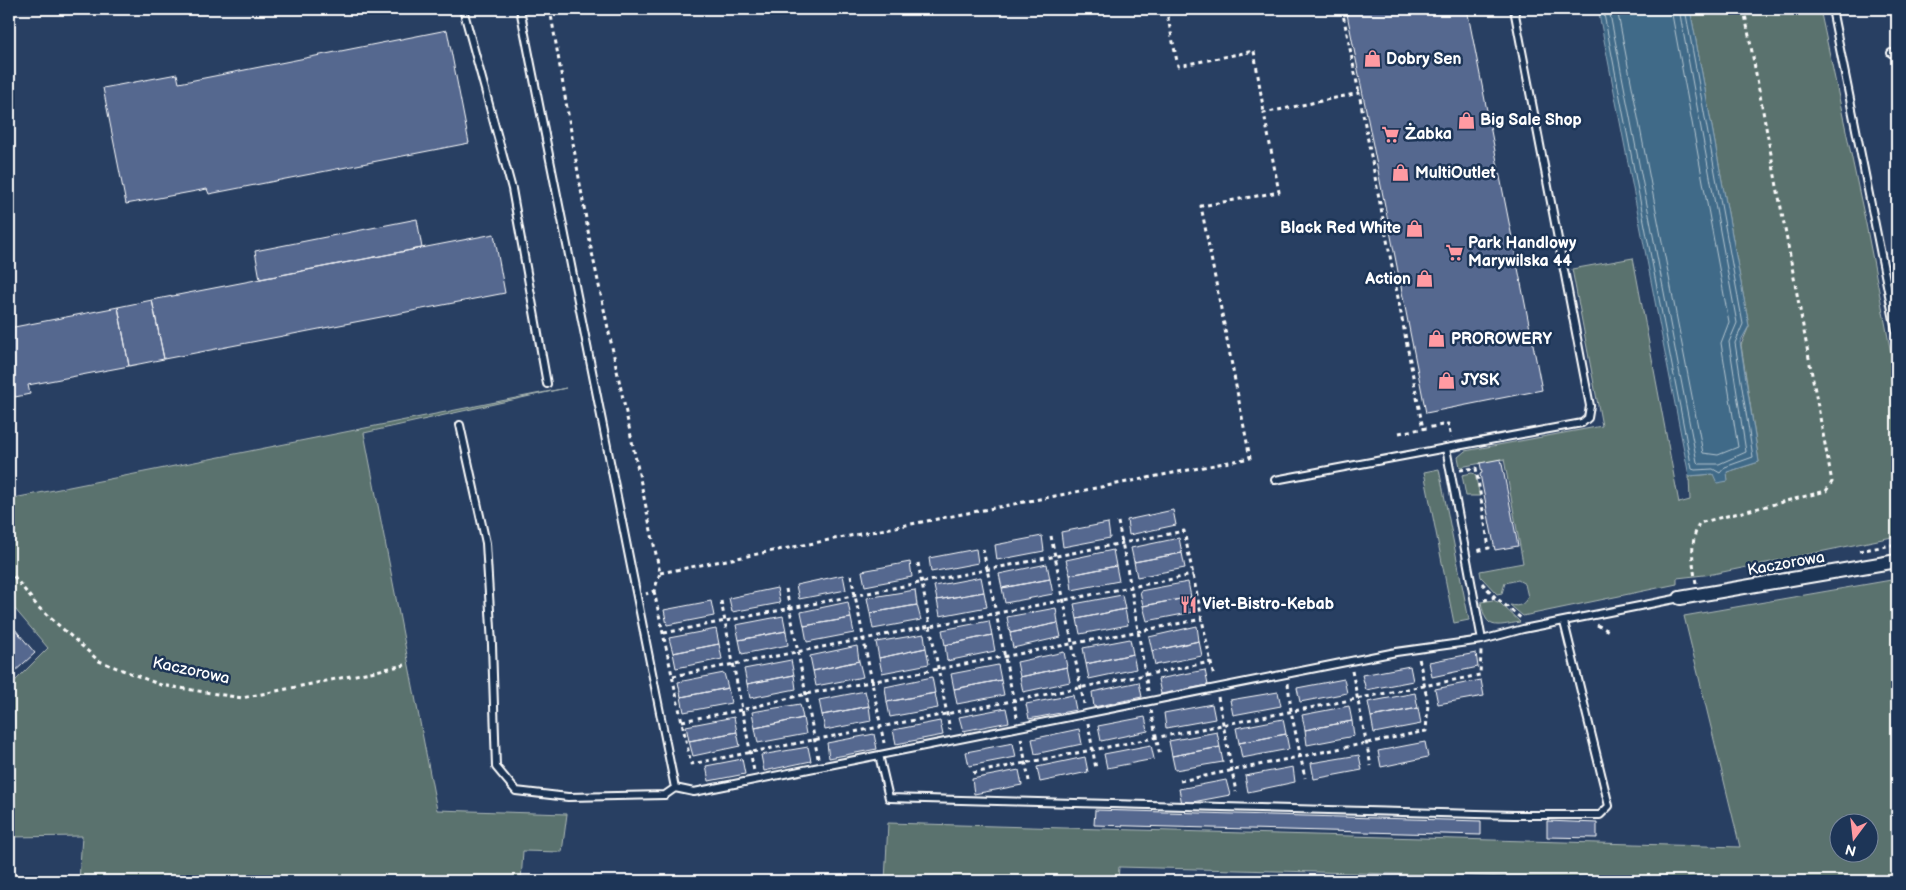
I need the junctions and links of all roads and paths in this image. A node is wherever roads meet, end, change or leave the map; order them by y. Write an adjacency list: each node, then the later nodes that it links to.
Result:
1 (463, 9): 12 (lane)
2 (520, 9): 38 (lane)
3 (550, 9): 26 (path)
4 (1166, 9): 10 (path)
5 (1342, 9): 9 (path)
6 (1514, 9): 15 (lane)
7 (1744, 9): 33 (path)
8 (1832, 9): 11 (lane)
9 (1359, 93): 10 (path); 14 (path)
10 (1264, 113): 26 (path)
11 (1897, 335)
12 (547, 384)
13 (460, 425): 99 (lane)
14 (1423, 429)
15 (1446, 448): 16 (lane); 48 (lane)
16 (1275, 480)
17 (1118, 522): 19 (path)
18 (1051, 536): 21 (path)
19 (1122, 544): 21 (path); 28 (path); 30 (path)
20 (983, 549): 25 (path)
21 (1055, 557): 25 (path); 37 (path)
22 (1897, 561): 33 (street, Kaczorowa)
23 (918, 563): 29 (path)
24 (9, 570): 55 (path, Kaczorowa)
25 (987, 570): 29 (path); 40 (path)
26 (660, 573): 32 (path)
27 (851, 575): 34 (path)
28 (1193, 575): 30 (path); 41 (path)
29 (922, 582): 34 (path); 44 (path)
30 (1131, 588): 37 (path); 45 (path)
31 (786, 589): 39 (path)
32 (654, 591): 38 (path); 46 (path)
33 (1700, 595): 35 (street, Kaczorowa)
34 (855, 596): 39 (path); 47 (path)
35 (1680, 598): 43 (lane)
36 (721, 601): 42 (path)
37 (1064, 601): 40 (path); 49 (path)
38 (638, 605): 99 (lane)
39 (790, 608): 42 (path); 51 (path)
40 (996, 614): 44 (path); 52 (path)
41 (1203, 619): 45 (path); 53 (path)
42 (725, 620): 46 (path); 56 (path)
43 (1564, 622): 48 (lane); 86 (lane)
44 (931, 627): 47 (path); 57 (path)
45 (1138, 632): 49 (path); 58 (path)
46 (664, 633): 61 (path)
47 (863, 640): 51 (path); 63 (path)
48 (1482, 640): 50 (lane); 64 (path)
49 (1072, 644): 52 (path); 65 (path)
50 (1418, 650): 54 (lane); 64 (path)
51 (799, 652): 56 (path); 67 (path)
52 (1004, 657): 57 (path); 69 (path)
53 (1211, 662): 58 (path); 62 (path)
54 (1350, 662): 60 (lane); 68 (path)
55 (405, 666)
56 (734, 666): 61 (path); 71 (path)
57 (939, 670): 63 (path); 73 (path)
58 (1144, 674): 65 (path); 70 (path)
59 (1222, 674): 62 (path)
60 (1287, 675): 66 (lane); 72 (path)
61 (673, 676): 75 (path)
62 (1214, 676): 66 (path)
63 (872, 682): 67 (path); 77 (path)
64 (1425, 685): 68 (path); 82 (path)
65 (1080, 687): 69 (path); 74 (path)
66 (1216, 689): 70 (lane); 76 (path)
67 (806, 694): 71 (path); 80 (path)
68 (1358, 698): 72 (path); 82 (path)
69 (1014, 701): 73 (path); 78 (path)
70 (1150, 702): 74 (lane); 79 (path)
71 (742, 710): 75 (path); 85 (path)
72 (1291, 711): 76 (path); 88 (path)
73 (946, 714): 77 (path); 81 (path)
74 (1086, 714): 78 (lane); 84 (path)
75 (682, 721): 85 (path)
76 (1224, 724): 79 (path); 93 (path)
77 (881, 726): 80 (path); 83 (path)
78 (1019, 727): 81 (lane); 89 (path)
79 (1156, 737): 84 (path); 87 (path)
80 (814, 739): 85 (path); 90 (path)
81 (952, 741): 83 (lane)
82 (1366, 743): 88 (path); 91 (path)
83 (904, 750): 86 (lane)
84 (1093, 750): 89 (path); 92 (path)
85 (750, 752): 96 (path)
86 (879, 755): 90 (lane)
87 (1160, 756)
88 (1300, 756): 93 (path); 95 (path)
89 (1026, 763): 94 (path); 97 (path)
90 (820, 766): 96 (lane)
91 (1371, 766)
92 (1096, 769)
93 (1232, 770): 98 (path); 100 (path)
94 (973, 773)
95 (1304, 778)
96 (756, 779): 99 (lane)
97 (1029, 781)
98 (1180, 781)
99 (676, 788)
100 (1236, 792)

